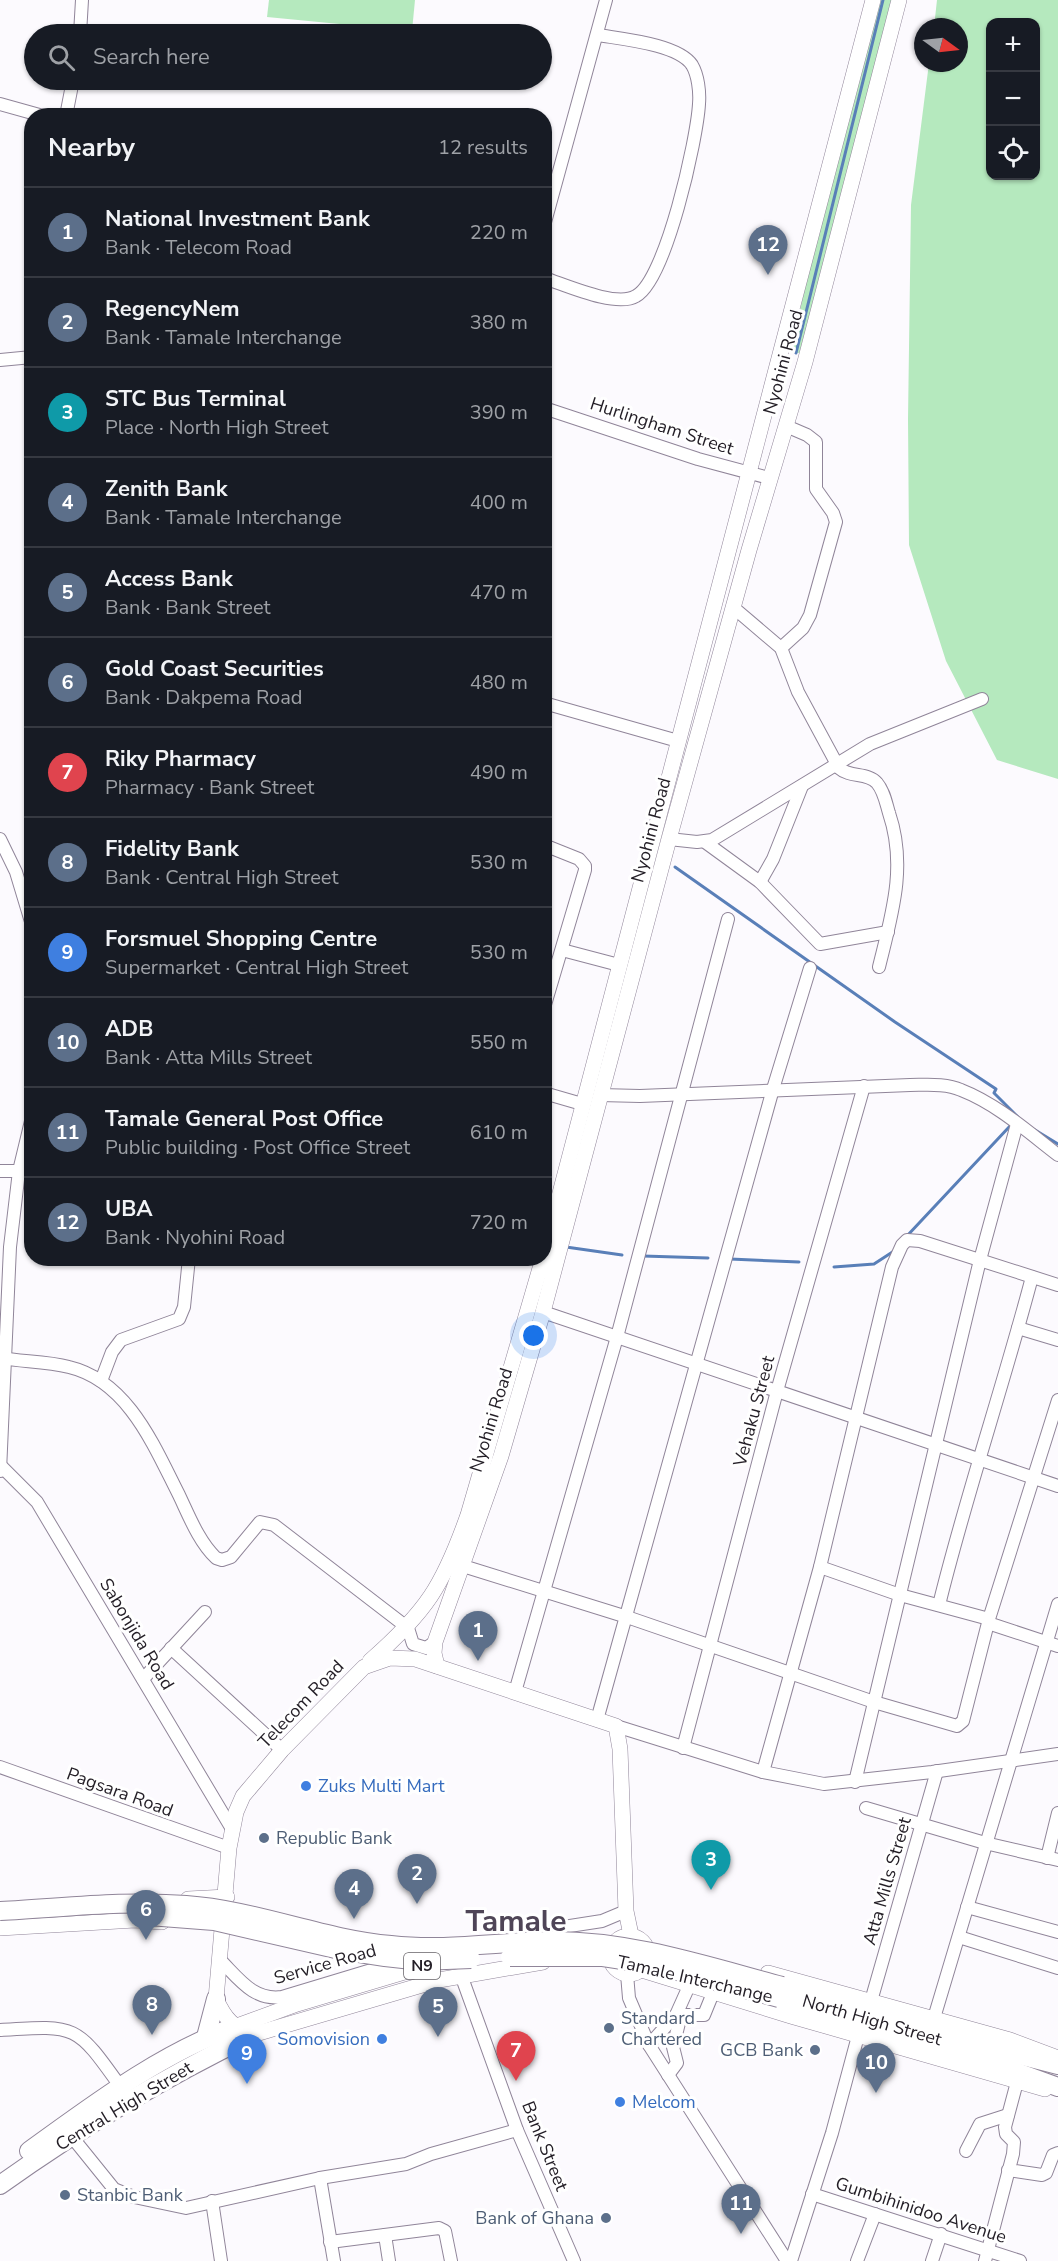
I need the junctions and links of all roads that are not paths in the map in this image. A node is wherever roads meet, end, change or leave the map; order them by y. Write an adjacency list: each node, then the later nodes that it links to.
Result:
1 (82, 0): 5 (street)
2 (606, 0): 6 (street)
3 (873, 0): 13 (main road, Nyohini Road)
4 (899, 0): 16 (main road, Nyohini Road)
5 (81, 24)
6 (598, 35): 11 (street); 12 (street)
7 (71, 90): 9 (street)
8 (0, 104): 10 (street)
9 (68, 108)
10 (24, 111)
11 (552, 195)
12 (552, 281)
13 (780, 354): 16 (main road); 19 (main road, Nyohini Road)
14 (24, 358): 15 (street)
15 (0, 360)
16 (805, 362): 18 (main road, Nyohini Road)
17 (552, 415): 19 (street, Hurlingham Street)
18 (786, 426): 20 (main road, Nyohini Road); 22 (street)
19 (748, 473): 20 (street, Hurlingham Street); 25 (main road, Nyohini Road)
20 (769, 478): 21 (main road, Nyohini Road)
21 (734, 608): 22 (street); 28 (main road, Nyohini Road)
22 (781, 648): 26 (street)
23 (982, 699): 26 (street)
24 (552, 705): 25 (street)
25 (678, 741): 37 (main road, Nyohini Road)
26 (836, 763): 27 (street); 35 (street)
27 (802, 786): 30 (street); 32 (street)
28 (669, 838): 30 (street); 45 (main road, Nyohini Road)
29 (0, 839): 33 (street)
30 (705, 842): 32 (street)
31 (552, 848): 36 (street)
32 (760, 882): 35 (street)
33 (24, 898)
34 (728, 919): 43 (street)
35 (888, 932): 38 (street)
36 (561, 950): 37 (street); 40 (street)
37 (619, 965): 46 (main road, Nyohini Road)
38 (879, 967)
39 (810, 968): 42 (street)
40 (552, 981)
41 (864, 1086): 42 (street); 47 (street); 66 (street, Vehaku Street)
42 (773, 1089): 43 (street); 64 (street)
43 (682, 1093): 45 (street); 61 (street)
44 (552, 1095): 46 (street)
45 (600, 1095): 59 (main road, Nyohini Road)
46 (582, 1104): 52 (main road, Nyohini Road)
47 (1017, 1124): 49 (street); 53 (street)
48 (24, 1150): 51 (street)
49 (1058, 1155)
50 (0, 1171): 51 (street)
51 (19, 1171): 56 (street)
52 (552, 1222)
53 (980, 1260): 57 (street); 68 (street); 69 (street)
54 (188, 1266): 65 (street)
55 (540, 1266): 83 (main road, Nyohini Road)
56 (4, 1268): 63 (street)
57 (1032, 1277): 58 (street); 60 (street)
58 (1058, 1285)
59 (543, 1312): 61 (street); 74 (main road, Nyohini Road)
60 (1018, 1328): 62 (street); 70 (street)
61 (617, 1337): 64 (street); 76 (street)
62 (1058, 1340)
63 (3, 1359): 65 (street); 71 (street)
64 (695, 1364): 66 (street); 81 (street)
65 (101, 1381): 83 (street)
66 (777, 1391): 68 (street); 86 (street, Vehaku Street)
67 (1058, 1400): 72 (street)
68 (857, 1419): 69 (street); 75 (street)
69 (936, 1446): 70 (street); 77 (street)
70 (978, 1460): 72 (street); 79 (street)
71 (1, 1469): 91 (street, Sabonjida Road)
72 (1035, 1479): 73 (street); 82 (street)
73 (1058, 1486)
74 (464, 1566): 76 (street); 84 (main road, Nyohini Road)
75 (820, 1567): 77 (street); 90 (street)
76 (544, 1592): 81 (street); 92 (street)
77 (900, 1595): 79 (street); 93 (street)
78 (1058, 1604): 85 (street)
79 (939, 1605): 82 (street)
80 (205, 1611): 87 (street)
81 (627, 1617): 86 (street); 94 (street)
82 (989, 1621): 85 (street); 93 (street)
83 (408, 1628): 84 (street); 89 (main road, Nyohini Road)
84 (435, 1642): 88 (main road, Nyohini Road)
85 (1052, 1644): 99 (street)
86 (709, 1645): 90 (street); 96 (street, Vehaku Street)
87 (171, 1648): 91 (street); 97 (street)
88 (437, 1666): 89 (main road, Telecom Road); 92 (main road, Telecom Road)
89 (364, 1667): 97 (main road, Telecom Road)
90 (791, 1674): 93 (street); 102 (street)
91 (143, 1679): 107 (street, Sabonjida Road)
92 (515, 1692): 94 (main road, Telecom Road)
93 (874, 1702): 103 (street)
94 (597, 1720): 95 (main road, Telecom Road)
95 (616, 1726): 96 (street); 115 (main road)
96 (683, 1748): 102 (street)
97 (282, 1750): 107 (main road, Telecom Road)
98 (1058, 1754): 99 (street)
99 (1010, 1762): 101 (street); 108 (street)
100 (0, 1767): 109 (street, Pagsara Road)
101 (937, 1771): 103 (street); 106 (street, Atta Mills Street)
102 (763, 1772): 103 (street)
103 (855, 1782)
104 (866, 1809): 106 (street)
105 (1058, 1813): 110 (street)
106 (922, 1824): 108 (street); 132 (street, Atta Mills Street)
107 (232, 1829): 109 (main road, Telecom Road)
108 (985, 1843): 110 (street); 113 (street)
109 (229, 1848): 111 (main road, Telecom Road)
110 (1053, 1859)
111 (227, 1897): 112 (main road); 117 (main road, Telecom Road)
112 (0, 1906)
113 (967, 1907): 118 (street); 119 (street)
114 (0, 1911): 129 (highway, Tamale Interchange, bridge)
115 (626, 1911): 120 (main road); 122 (street, Service Road)
116 (0, 1926): 117 (main road); 129 (highway, Tamale Interchange, bridge)
117 (224, 1927): 122 (main road, Telecom Road)
118 (1058, 1932)
119 (959, 1937): 124 (street); 134 (street)
120 (624, 1938): 121 (main road); 123 (main road); 135 (main road, N9)
121 (645, 1943): 125 (main road); 132 (main road, North High Street)
122 (221, 1961): 131 (main road, Telecom Road)
123 (612, 1963): 126 (main road); 127 (main road)
124 (1058, 1968)
125 (642, 1970): 126 (main road); 128 (main road, North High Street)
126 (627, 1974): 140 (street)
127 (461, 1975): 137 (main road); 149 (street, Bank Street)
128 (689, 1986): 130 (main road, North High Street); 133 (street)
129 (780, 1992): 142 (highway, Tamale Interchange); 146 (highway, Tamale Interchange)
130 (713, 1993): 133 (street); 139 (main road, North High Street)
131 (216, 2000): 135 (main road); 138 (highway)
132 (871, 2001): 134 (main road, North High Street)
133 (678, 2015): 140 (street); 143 (street)
134 (934, 2018): 141 (main road, North High Street)
135 (234, 2027): 137 (main road); 138 (highway, Central High Street / N9)
136 (0, 2030): 145 (street)
137 (252, 2035): 150 (highway, Central High Street)
138 (206, 2037): 145 (highway, Central High Street / N9)
139 (858, 2037): 144 (main road, North High Street); 157 (street)
140 (649, 2045): 143 (street)
141 (1058, 2058)
142 (1058, 2065)
143 (668, 2075): 168 (street)
144 (1017, 2082): 147 (main road, North High Street); 148 (street)
145 (120, 2086): 154 (highway, Central High Street / N9)
146 (1058, 2087)
147 (1058, 2093)
148 (1008, 2115): 151 (street); 153 (street)
149 (517, 2130): 155 (street); 167 (street, Bank Street)
150 (72, 2137): 156 (highway, Central High Street); 158 (street)
151 (966, 2151)
152 (1058, 2152): 153 (street)
153 (1008, 2170): 163 (street)
154 (0, 2172)
155 (320, 2178): 158 (street); 162 (street)
156 (0, 2185)
157 (812, 2194): 159 (street, Gumbihinidoo Avenue); 168 (street)
158 (212, 2201): 164 (street)
159 (875, 2214): 160 (street, Gumbihinidoo Avenue); 169 (street)
160 (941, 2234): 163 (street, Gumbihinidoo Avenue); 170 (street)
161 (385, 2235): 162 (street); 165 (street); 166 (street)
162 (330, 2254)
163 (987, 2256): 171 (street, Gumbihinidoo Avenue)
164 (221, 2261)
165 (389, 2261)
166 (451, 2261)
167 (574, 2261)
168 (789, 2261)
169 (857, 2261)
170 (932, 2261)
171 (1020, 2261)

